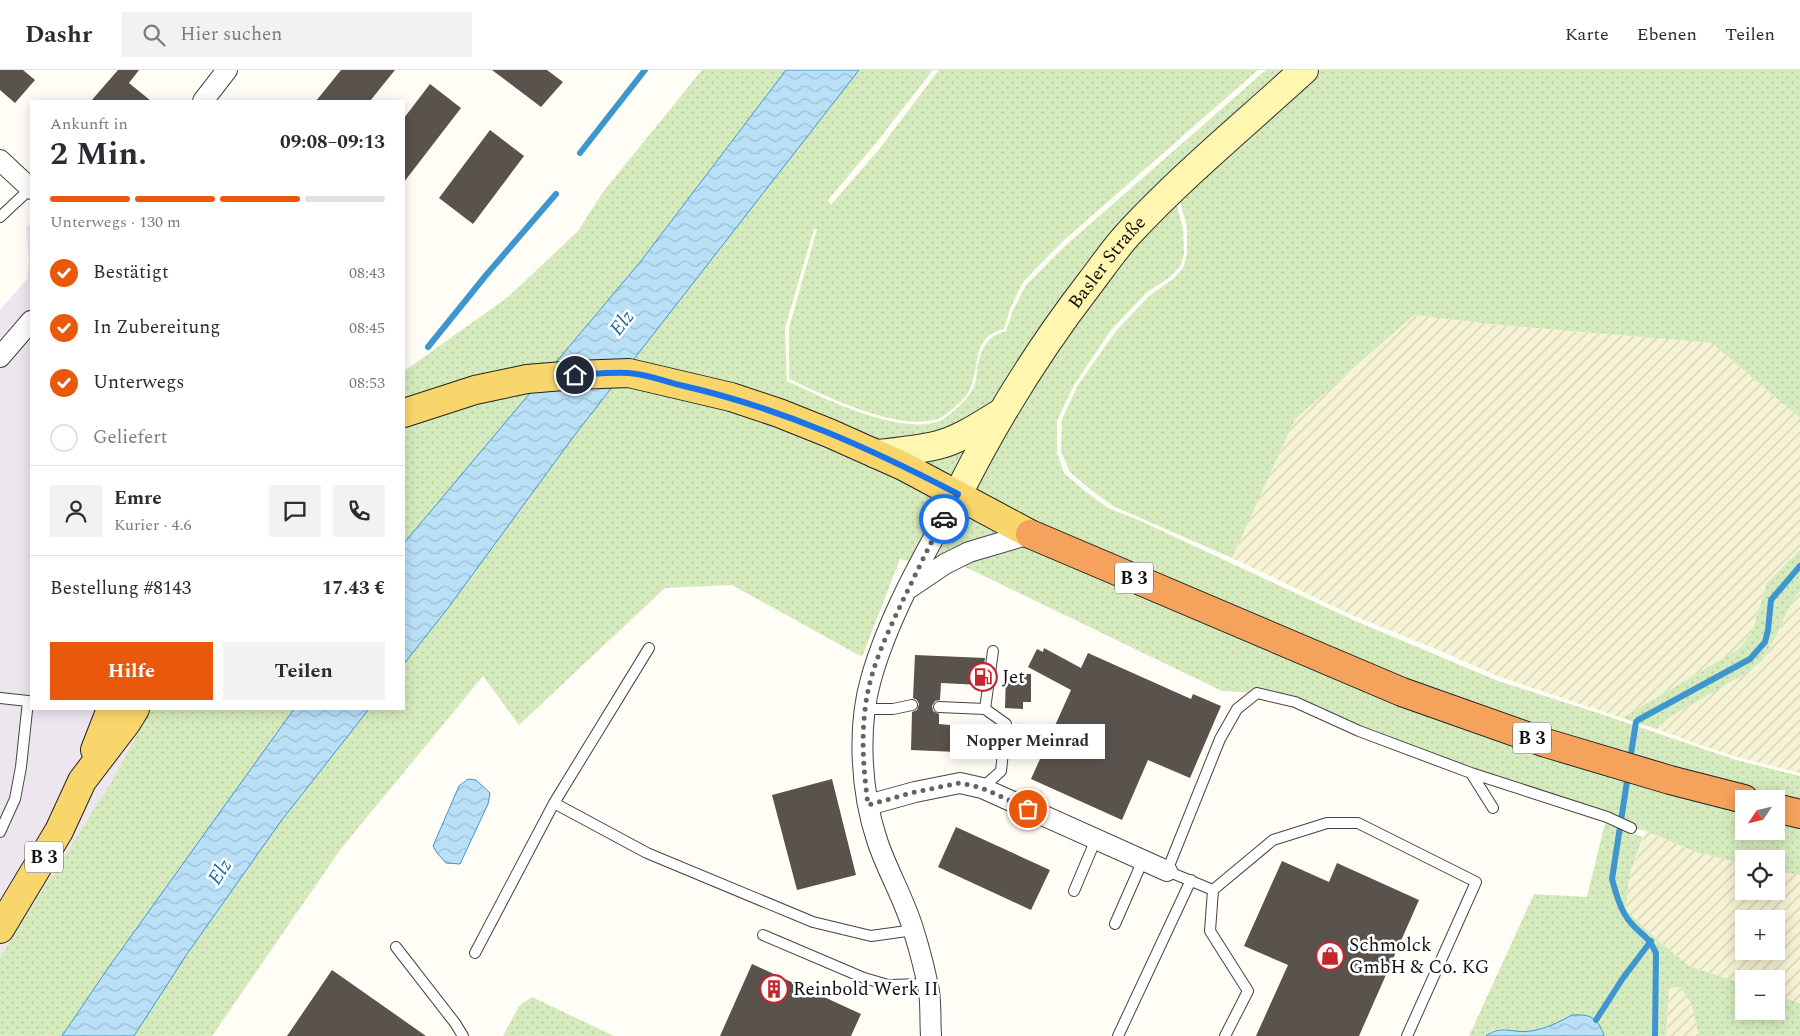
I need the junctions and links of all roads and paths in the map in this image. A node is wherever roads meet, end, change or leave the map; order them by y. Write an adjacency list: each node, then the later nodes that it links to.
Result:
1 (227, 70): 3 (street)
2 (1304, 70): 10 (street, Basler Straße)
3 (203, 100)
4 (0, 160): 5 (street)
5 (30, 187)
6 (30, 189): 7 (lane)
7 (0, 217)
8 (30, 322): 9 (street)
9 (0, 357)
10 (1004, 411): 12 (street); 13 (street, Basler Straße)
11 (408, 412): 12 (main road, B 3)
12 (876, 454): 13 (main road, B 3)
13 (958, 494): 14 (main road, B 3); 15 (street)
14 (1030, 534): 15 (street); 28 (highway, B 3)
15 (908, 589): 21 (street)
16 (649, 648): 29 (lane)
17 (993, 651): 22 (lane)
18 (0, 698): 35 (lane)
19 (912, 705): 21 (lane)
20 (939, 707): 22 (lane)
21 (865, 709): 30 (street)
22 (985, 709): 27 (lane)
23 (111, 710): 26 (main road, B 3)
24 (134, 710): 26 (main road, B 3)
25 (1471, 773): 31 (lane); 34 (lane); 38 (lane)
26 (85, 777): 43 (main road, B 3)
27 (982, 788): 30 (street); 36 (street)
28 (1735, 797)
29 (554, 803): 44 (lane); 47 (lane)
30 (868, 805): 44 (street)
31 (1493, 808)
32 (1785, 810): 33 (highway)
33 (1800, 814)
34 (1632, 828)
35 (0, 832)
36 (1096, 839): 37 (street); 41 (lane)
37 (1143, 860): 38 (street); 42 (lane)
38 (1167, 871): 39 (lane)
39 (1191, 880): 40 (lane); 51 (lane)
40 (1213, 890): 52 (lane); 53 (lane)
41 (1074, 891)
42 (1115, 924)
43 (0, 929)
44 (914, 930): 48 (street)
45 (763, 935): 48 (lane)
46 (396, 947): 49 (lane)
47 (475, 952)
48 (927, 984): 50 (street)
49 (462, 1036)
50 (931, 1036)
51 (1118, 1036)
52 (1225, 1036)
53 (1407, 1036)

